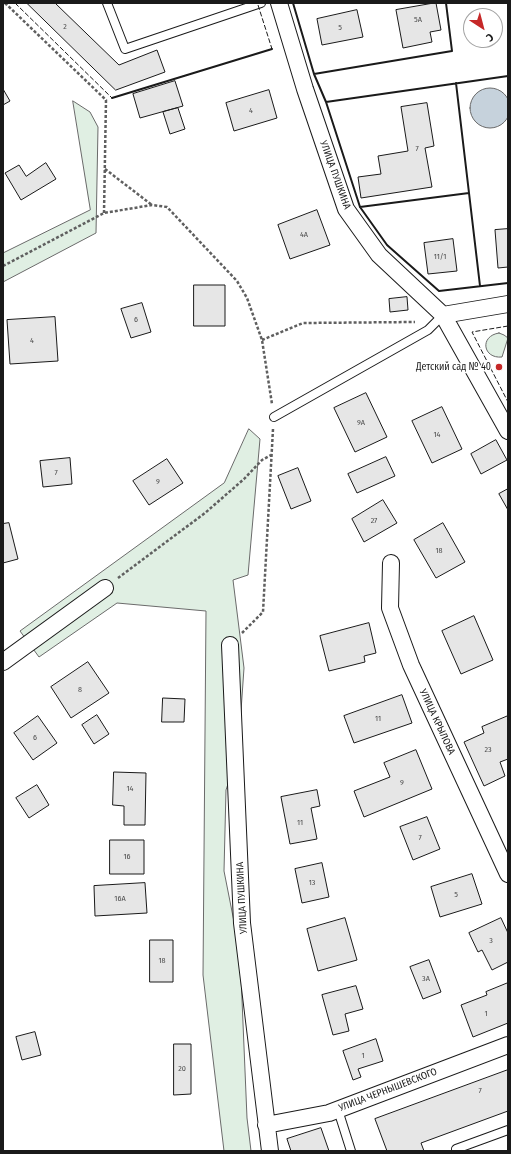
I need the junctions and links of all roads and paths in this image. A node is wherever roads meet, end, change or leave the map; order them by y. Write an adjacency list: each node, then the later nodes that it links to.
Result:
1 (6, 3): 5 (path)
2 (107, 3): 3 (lane)
3 (261, 3)
4 (279, 3): 10 (street, УЛИЦА ПУШКИНА)
5 (105, 169): 6 (path); 7 (path)
6 (152, 205): 7 (path); 11 (path)
7 (104, 213): 8 (path)
8 (3, 266)
9 (508, 304): 10 (street)
10 (440, 319): 11 (path); 12 (lane); 13 (street, УЛИЦА ПУШКИНА)
11 (262, 340): 12 (path)
12 (274, 417): 14 (path)
13 (508, 431)
14 (271, 454): 16 (path); 17 (path)
15 (391, 563): 19 (street, УЛИЦА КРЫЛОВА)
16 (104, 588): 18 (street)
17 (230, 644): 22 (street, УЛИЦА ПУШКИНА)
18 (3, 662)
19 (508, 874)
20 (508, 1045): 21 (street, УЛИЦА ЧЕРНЫШЕВСКОГО)
21 (338, 1110): 22 (street, УЛИЦА ЧЕРНЫШЕВСКОГО); 25 (lane)
22 (266, 1125): 24 (street, УЛИЦА ПУШКИНА)
23 (508, 1130): 26 (lane)
24 (270, 1151)
25 (351, 1151)
26 (457, 1151)

